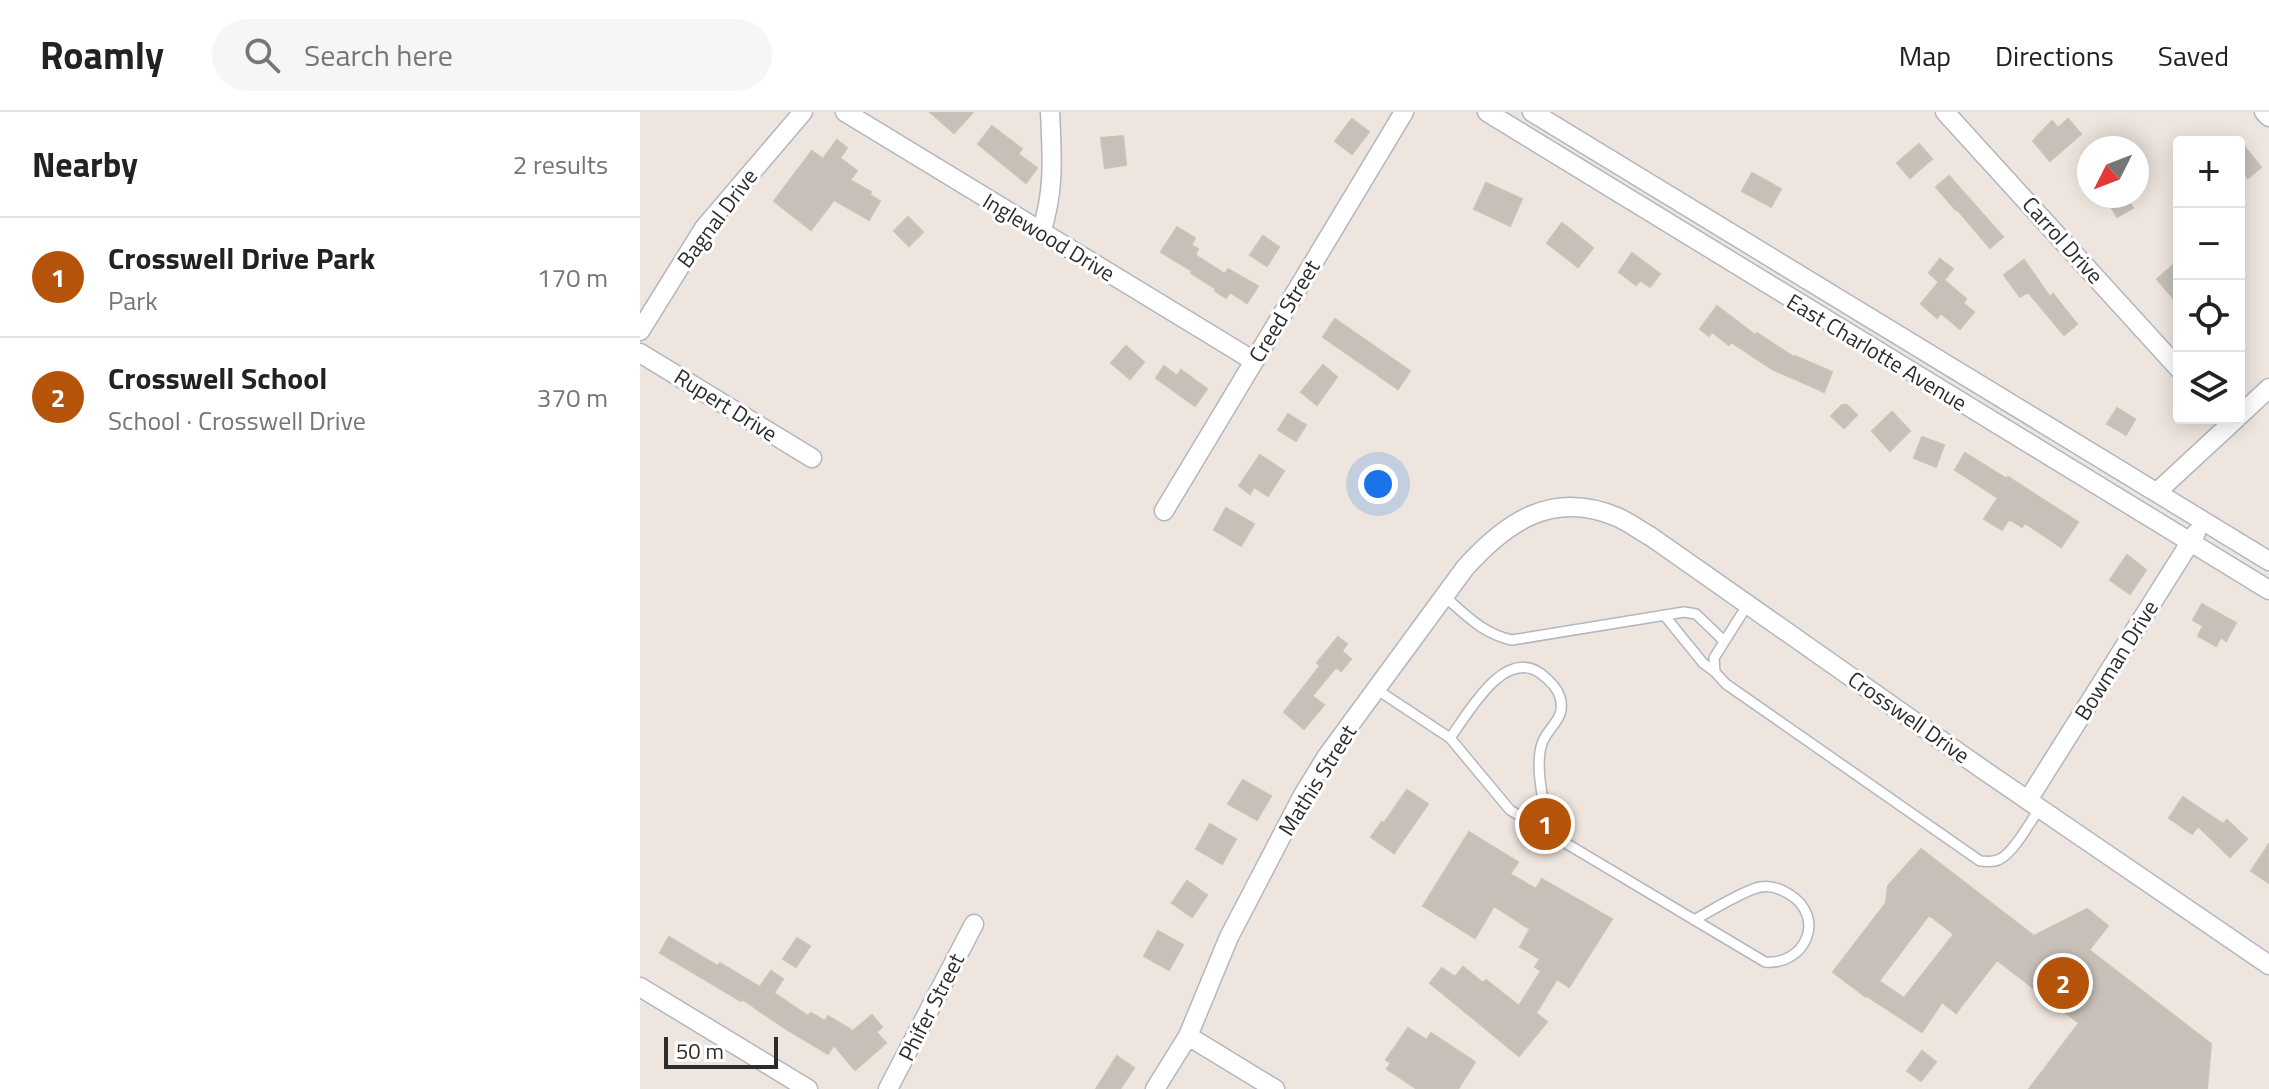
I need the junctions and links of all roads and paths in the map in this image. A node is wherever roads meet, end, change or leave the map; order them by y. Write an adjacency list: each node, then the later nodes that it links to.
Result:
1 (803, 112): 11 (street, Bagnal Drive)
2 (845, 112): 10 (street, Inglewood Drive)
3 (1050, 112): 10 (street)
4 (1404, 112): 13 (street, Creed Street)
5 (1487, 112): 23 (street, East Charlotte Avenue)
6 (1532, 112): 19 (street, East Charlotte Avenue)
7 (1945, 112): 14 (street, Carrol Drive)
8 (2264, 112): 9 (street)
9 (2269, 117)
10 (1041, 233): 13 (street, Inglewood Drive)
11 (640, 331)
12 (640, 353): 18 (street, Rupert Drive)
13 (1254, 361): 20 (street, Creed Street)
14 (2173, 362)
15 (2269, 388): 16 (street)
16 (2245, 408)
17 (2227, 424): 19 (street)
18 (812, 458)
19 (2157, 492): 22 (street, East Charlotte Avenue)
20 (1164, 511)
21 (1536, 514): 26 (street, Mathis Street); 27 (street, Crosswell Drive)
22 (2204, 521): 23 (street, Bowman Drive); 24 (street, East Charlotte Avenue)
23 (2190, 542): 25 (street, East Charlotte Avenue); 33 (street, Bowman Drive)
24 (2269, 561)
25 (2269, 590)
26 (1444, 596): 28 (lane); 31 (street, Mathis Street)
27 (1748, 604): 29 (lane); 33 (street, Crosswell Drive)
28 (1664, 615): 29 (lane); 30 (lane)
29 (1724, 641): 30 (lane)
30 (1715, 672): 33 (lane)
31 (1376, 689): 32 (lane); 39 (street, Mathis Street)
32 (1450, 738): 34 (lane); 34 (lane)
33 (2034, 804): 37 (street, Crosswell Drive)
34 (1549, 833): 35 (lane)
35 (1694, 920): 35 (lane)
36 (974, 924): 41 (street, Phifer Street)
37 (2269, 965)
38 (640, 987): 40 (street)
39 (1188, 1036): 42 (street, Mathis Street); 43 (street)
40 (808, 1089)
41 (888, 1089)
42 (1155, 1089)
43 (1275, 1089)

